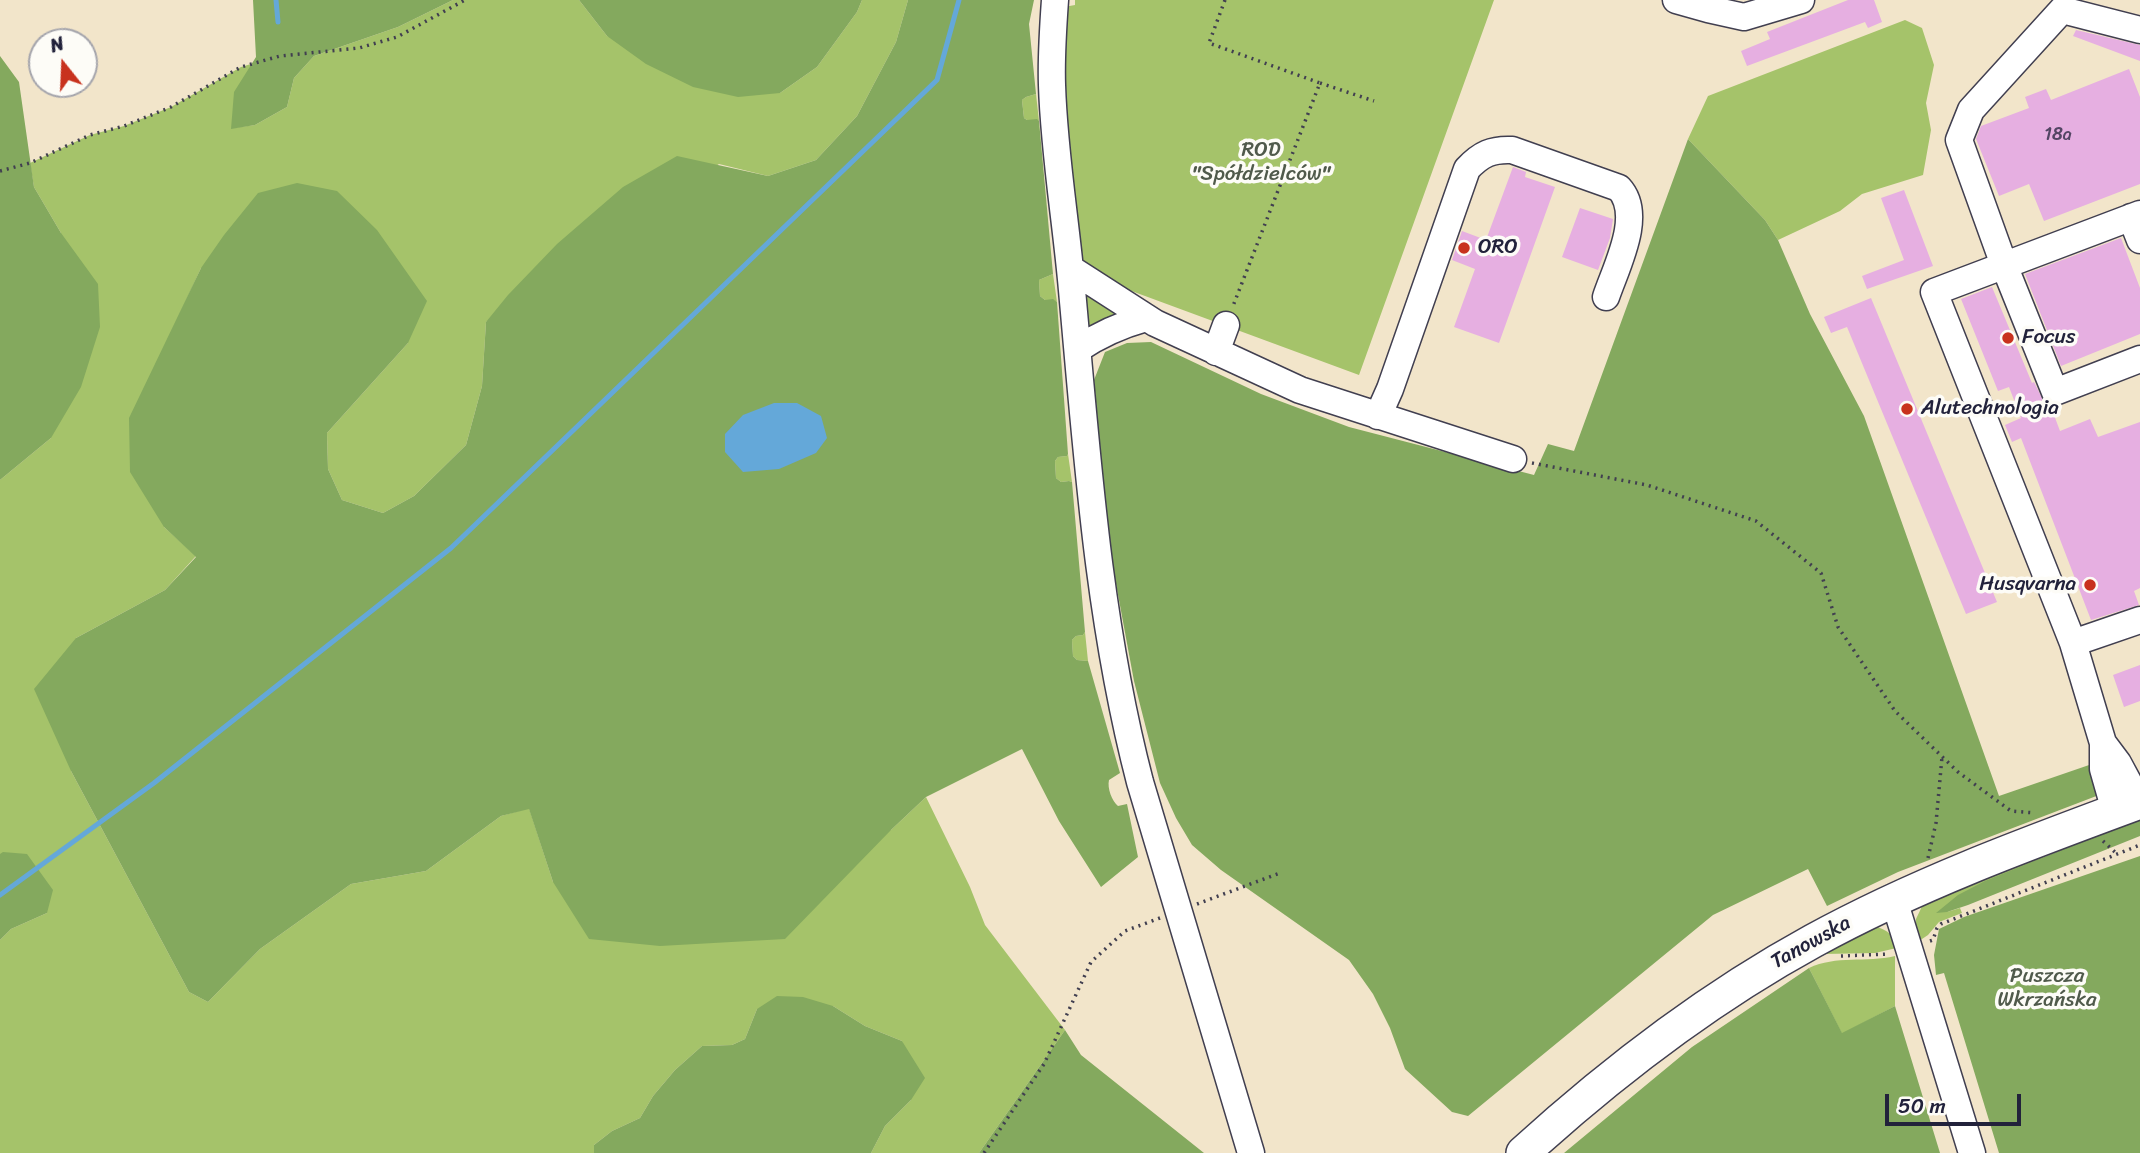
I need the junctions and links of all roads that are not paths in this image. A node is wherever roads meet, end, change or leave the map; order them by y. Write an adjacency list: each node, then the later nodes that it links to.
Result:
1 (1055, 0): 8 (street)
2 (1676, 0): 4 (street)
3 (1801, 0): 4 (street)
4 (1709, 5)
5 (2140, 30): 7 (street)
6 (2137, 224): 7 (street)
7 (2004, 265): 14 (street); 18 (street)
8 (1071, 270): 10 (street); 12 (street)
9 (1606, 297): 15 (street)
10 (1146, 318): 12 (street); 13 (street)
11 (1226, 325): 13 (street)
12 (1078, 349): 21 (street)
13 (1216, 352): 15 (street)
14 (2140, 359)
15 (1378, 416): 16 (street)
16 (1513, 459)
17 (2140, 620): 18 (street)
18 (2073, 643): 19 (street)
19 (2131, 805): 20 (main road, Tanowska)
20 (1908, 894): 22 (main road, Tanowska); 23 (street)
21 (1251, 1153)
22 (1522, 1153)
23 (1972, 1153)

